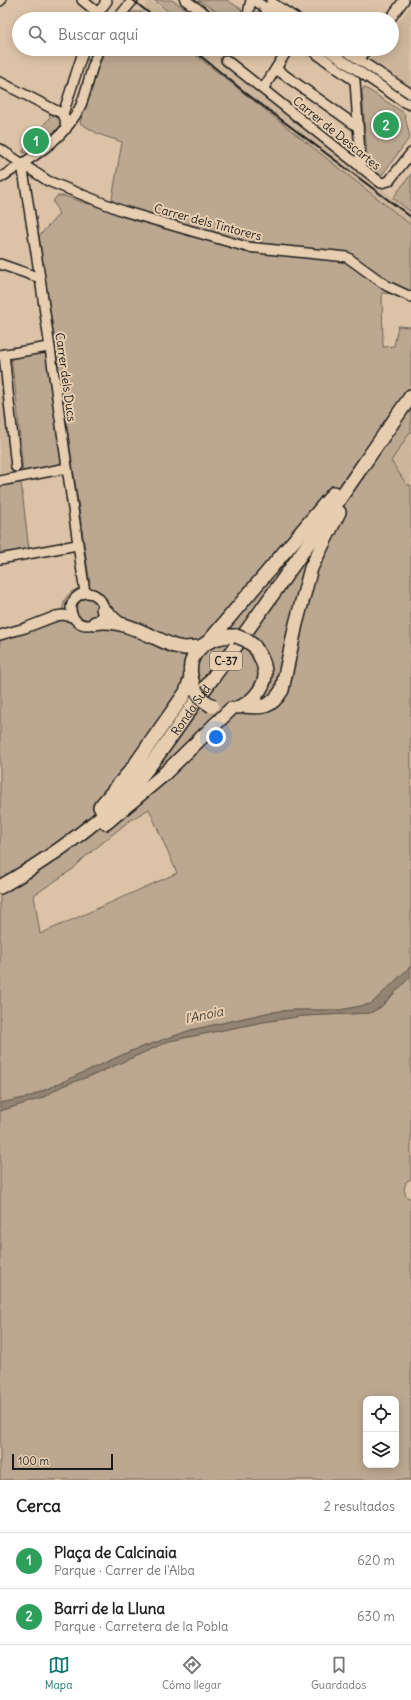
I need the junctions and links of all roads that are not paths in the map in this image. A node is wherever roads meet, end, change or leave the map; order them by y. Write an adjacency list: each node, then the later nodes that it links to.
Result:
1 (82, 0): 7 (street)
2 (105, 0): 8 (street)
3 (133, 0): 9 (street)
4 (185, 0): 10 (street)
5 (404, 0): 12 (street)
6 (252, 3): 11 (street)
7 (93, 12)
8 (100, 12)
9 (123, 12)
10 (203, 12)
11 (266, 12)
12 (395, 12)
13 (82, 56): 28 (street)
14 (96, 56): 27 (street)
15 (284, 56): 22 (street)
16 (320, 56): 30 (street)
17 (336, 56): 26 (street)
18 (353, 56): 21 (street)
19 (362, 56): 21 (street)
20 (226, 60): 24 (street, Carrer de Descartes)
21 (359, 60): 25 (street)
22 (276, 69): 24 (street); 30 (street)
23 (0, 82): 28 (street)
24 (263, 89): 35 (street, Carrer de Descartes)
25 (411, 94)
26 (407, 104): 29 (street)
27 (78, 110): 28 (street); 31 (street)
28 (63, 114): 31 (street)
29 (411, 114)
30 (358, 126): 35 (street)
31 (66, 129): 34 (street)
32 (0, 149): 34 (street, Carrer dels Tintorers)
33 (411, 153): 35 (street, Carrer de Descartes)
34 (22, 164): 36 (street); 38 (street, Carrer dels Ducs); 39 (street, Carrer dels Tintorers)
35 (361, 168)
36 (0, 178)
37 (0, 264): 38 (street)
38 (40, 278): 40 (street, Carrer dels Ducs)
39 (411, 296)
40 (50, 347): 41 (street); 45 (street, Carrer dels Ducs)
41 (2, 355): 44 (street)
42 (411, 396): 43 (highway, Ronda Sud / C-37)
43 (370, 456): 55 (highway); 59 (highway); 60 (highway, Ronda Sud / C-37)
44 (16, 467)
45 (66, 468): 46 (street); 47 (street, Carrer dels Ducs)
46 (0, 481)
47 (77, 545): 48 (street); 49 (street, Carrer dels Ducs)
48 (0, 559)
49 (84, 593): 50 (street); 51 (street)
50 (103, 609): 52 (street); 53 (highway)
51 (73, 617): 52 (street); 54 (street)
52 (95, 623): 53 (highway)
53 (118, 623): 56 (highway)
54 (0, 635)
55 (212, 639): 57 (highway); 59 (highway, bridge)
56 (174, 646): 57 (highway); 58 (highway)
57 (200, 647): 58 (highway)
58 (191, 670): 59 (highway, bridge); 60 (highway)
59 (237, 708): 60 (highway)
60 (0, 887)

